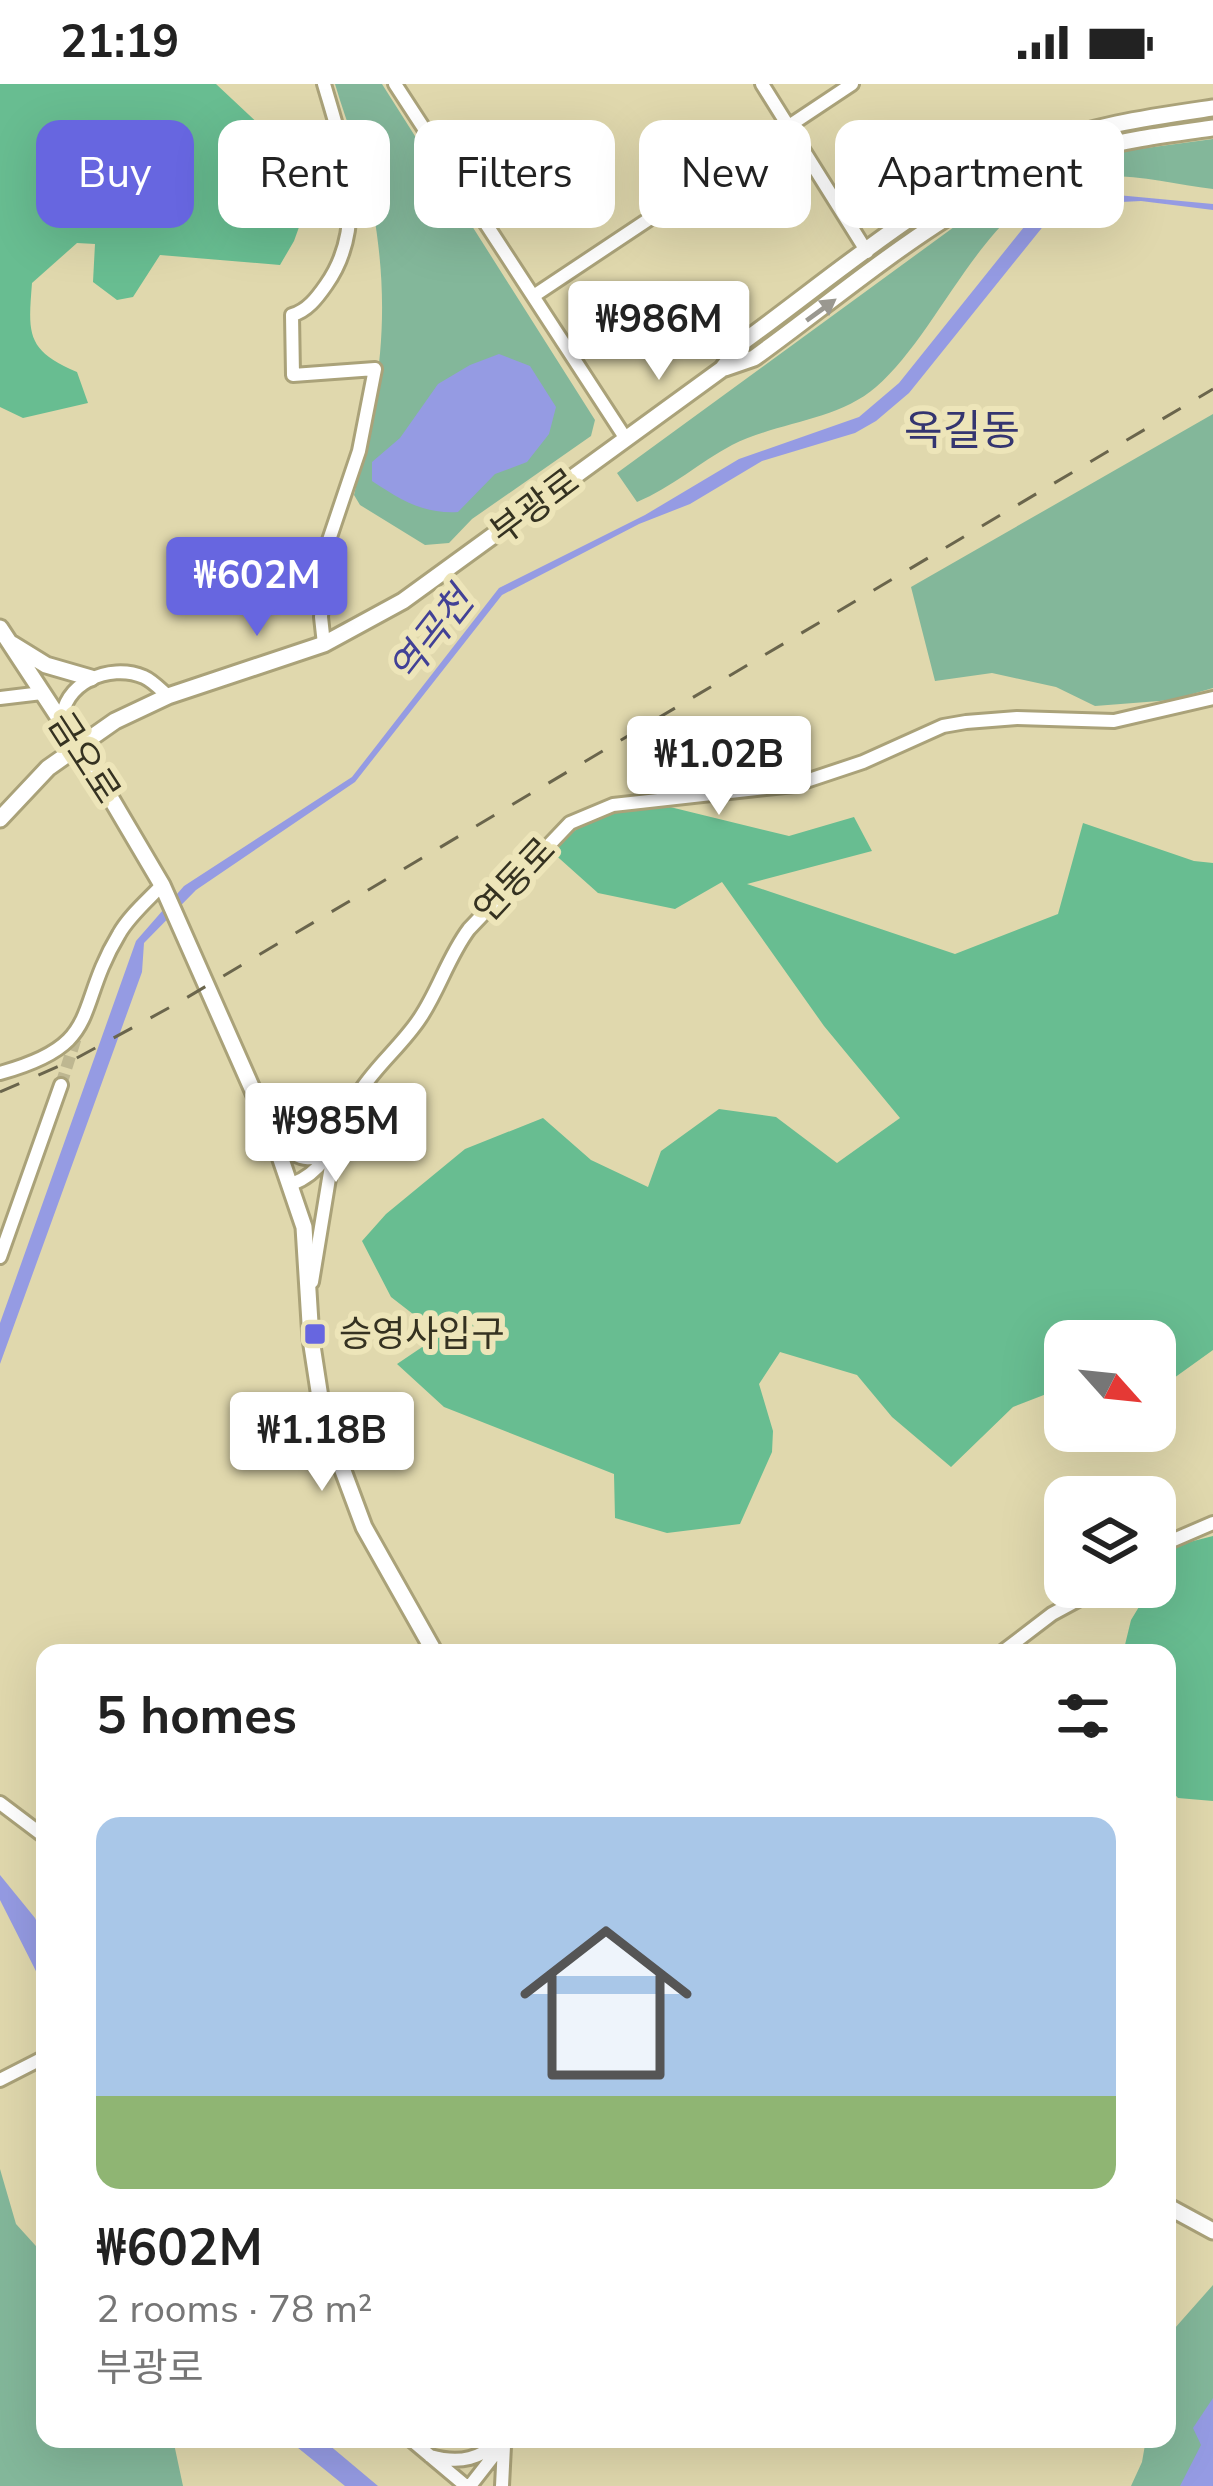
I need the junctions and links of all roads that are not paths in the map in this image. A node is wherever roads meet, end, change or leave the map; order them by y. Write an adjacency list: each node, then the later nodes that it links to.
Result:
1 (324, 84): 16 (street)
2 (395, 84): 12 (street)
3 (763, 84): 6 (street)
4 (852, 84): 7 (street)
5 (1213, 108): 11 (main road, 부광로)
6 (786, 120)
7 (794, 120)
8 (1213, 128): 13 (main road, 부광로, one-way to 8)
9 (811, 161): 11 (street)
10 (639, 225): 12 (street)
11 (867, 252): 13 (main road, 부광로)
12 (535, 295): 14 (street)
13 (722, 369): 14 (main road, 부광로)
14 (626, 439): 16 (main road, 부광로)
15 (5, 635): 17 (main road); 18 (main road, 금오로)
16 (323, 644): 19 (main road, 부광로)
17 (92, 678): 19 (street); 22 (street)
18 (42, 693): 20 (street); 22 (main road, 금오로)
19 (168, 696): 23 (main road, 부광로)
20 (0, 698)
21 (1213, 698): 29 (street, 연동로)
22 (62, 724): 23 (main road, 금오로)
23 (77, 745): 24 (main road, 부광로); 25 (main road, 금오로)
24 (0, 819)
25 (163, 888): 26 (street); 28 (main road, 금오로)
26 (0, 1073)
27 (62, 1085): 31 (street)
28 (274, 1136): 29 (main road); 30 (main road)
29 (338, 1138): 30 (street, 연동로); 32 (street)
30 (292, 1184): 32 (main road)
31 (0, 1257)
32 (309, 1301): 36 (main road)
33 (1213, 1523): 34 (street)
34 (1176, 1539)
35 (1063, 1608): 37 (street)
36 (430, 1644)
37 (1013, 1644)
38 (0, 1803): 39 (street)
39 (36, 1831)
40 (36, 2062): 41 (street)
41 (0, 2080)
42 (1176, 2211): 43 (main road)
43 (1213, 2231)
44 (421, 2448): 48 (street)
45 (491, 2448): 48 (street)
46 (499, 2448): 49 (street)
47 (504, 2448): 50 (street)
48 (430, 2456): 49 (street)
49 (468, 2486)
50 (502, 2486)

